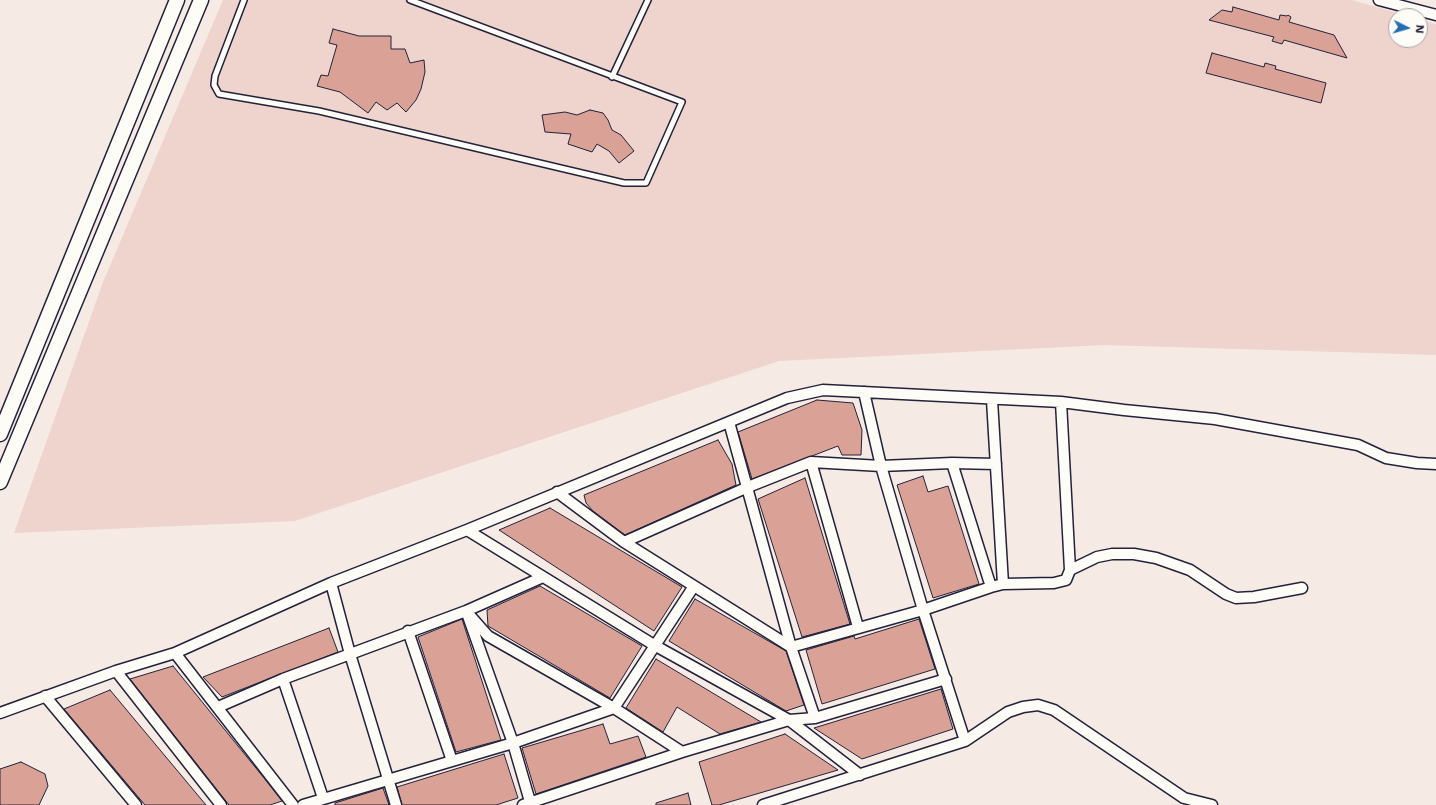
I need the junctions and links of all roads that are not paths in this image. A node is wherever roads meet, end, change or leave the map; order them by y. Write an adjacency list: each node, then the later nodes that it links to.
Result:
1 (177, 0): 13 (main road)
2 (201, 0): 19 (main road)
3 (244, 0): 8 (lane)
4 (410, 0): 8 (lane)
5 (648, 0): 8 (lane)
6 (1379, 0): 7 (street)
7 (1436, 15)
8 (612, 77)
9 (864, 392): 10 (street); 12 (street); 18 (street)
10 (992, 400): 11 (street); 16 (street)
11 (1061, 402): 17 (street); 24 (street)
12 (729, 422): 20 (street); 21 (street)
13 (0, 434)
14 (811, 462): 18 (street); 20 (street); 33 (street)
15 (952, 463): 16 (street); 18 (street); 29 (street)
16 (996, 464): 27 (street)
17 (1436, 464)
18 (881, 466): 32 (street)
19 (0, 482)
20 (748, 487): 23 (street); 36 (street)
21 (557, 492): 22 (street); 23 (street)
22 (467, 530): 25 (street); 26 (street)
23 (624, 542): 28 (street)
24 (1070, 570): 27 (street); 30 (street)
25 (543, 577): 31 (street); 35 (street)
26 (331, 583): 37 (street); 38 (street)
27 (1003, 584): 29 (street)
28 (694, 586): 35 (street); 36 (street)
29 (991, 587): 32 (street)
30 (1302, 588)
31 (466, 610): 34 (street); 44 (street); 49 (street)
32 (923, 610): 33 (street); 41 (street)
33 (858, 627): 36 (street)
34 (408, 631): 38 (street); 51 (street)
35 (654, 645): 44 (street); 47 (street)
36 (791, 646): 46 (street)
37 (175, 653): 39 (street); 43 (street)
38 (350, 654): 40 (street); 53 (street)
39 (116, 671): 42 (street); 57 (street)
40 (283, 679): 43 (street); 54 (street)
41 (946, 679): 46 (street); 48 (street)
42 (45, 696): 45 (street); 56 (street)
43 (218, 707): 58 (street)
44 (614, 708): 49 (street); 50 (street)
45 (0, 713)
46 (815, 718): 47 (street)
47 (790, 720): 50 (street); 52 (street)
48 (965, 741): 52 (street); 62 (street)
49 (512, 743): 51 (street); 55 (street)
50 (682, 752): 55 (street)
51 (452, 761): 53 (street)
52 (860, 775): 61 (street)
53 (388, 781): 54 (street); 60 (street)
54 (324, 798): 59 (street)
55 (528, 804)
56 (136, 805)
57 (221, 805)
58 (293, 805)
59 (303, 805)
60 (396, 805)
61 (763, 805)
62 (1212, 805)

